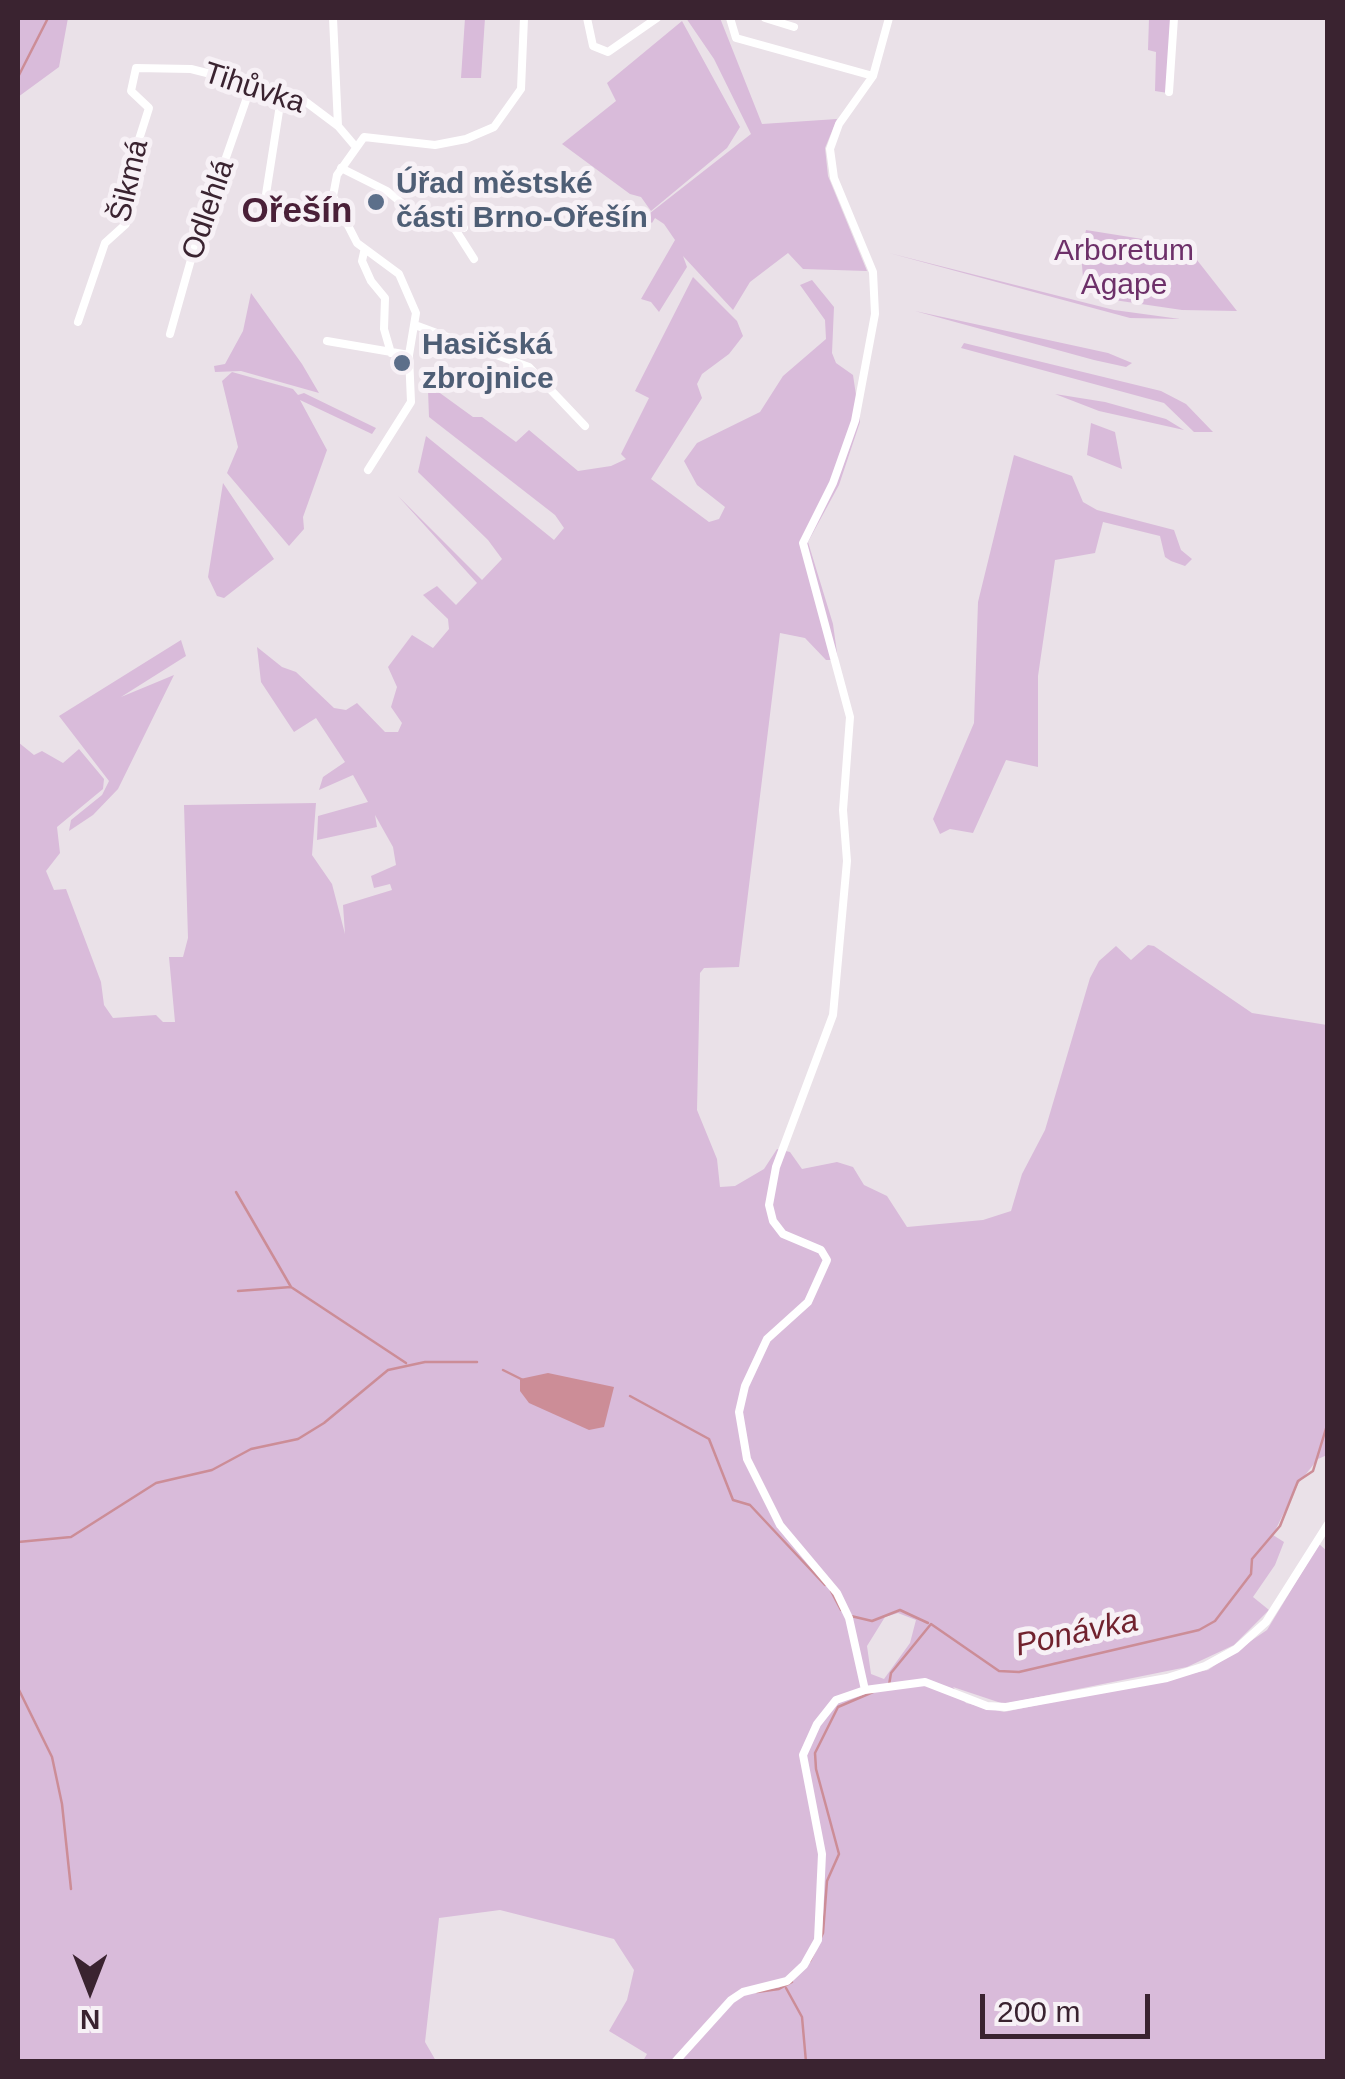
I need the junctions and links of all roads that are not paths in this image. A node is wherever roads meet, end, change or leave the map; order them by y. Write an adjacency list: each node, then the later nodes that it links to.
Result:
1 (335, 18): 15 (street)
2 (524, 18): 16 (street)
3 (586, 18): 4 (street)
4 (657, 18)
5 (730, 18): 11 (street)
6 (765, 18): 9 (street)
7 (888, 18): 11 (street)
8 (1174, 18): 14 (street)
9 (794, 27)
10 (164, 66): 12 (street, Tihůvka); 23 (street, Šikmá)
11 (873, 76): 32 (street)
12 (250, 86): 13 (street, Tihůvka); 25 (street, Odlehlá)
13 (282, 92): 15 (street, Tihůvka); 18 (street)
14 (1169, 92)
15 (338, 126): 16 (street, Tihůvka)
16 (355, 146): 17 (street)
17 (341, 168): 19 (street); 21 (street)
18 (264, 207)
19 (452, 226): 20 (street); 22 (street)
20 (464, 228)
21 (364, 252): 24 (street); 27 (street)
22 (474, 259)
23 (78, 322)
24 (414, 324): 28 (street); 29 (street)
25 (170, 334)
26 (327, 342): 27 (street)
27 (390, 353): 28 (street)
28 (409, 356): 30 (street)
29 (585, 426)
30 (368, 470)
31 (1328, 1524): 32 (street)
32 (865, 1690): 33 (street)
33 (676, 2062)

